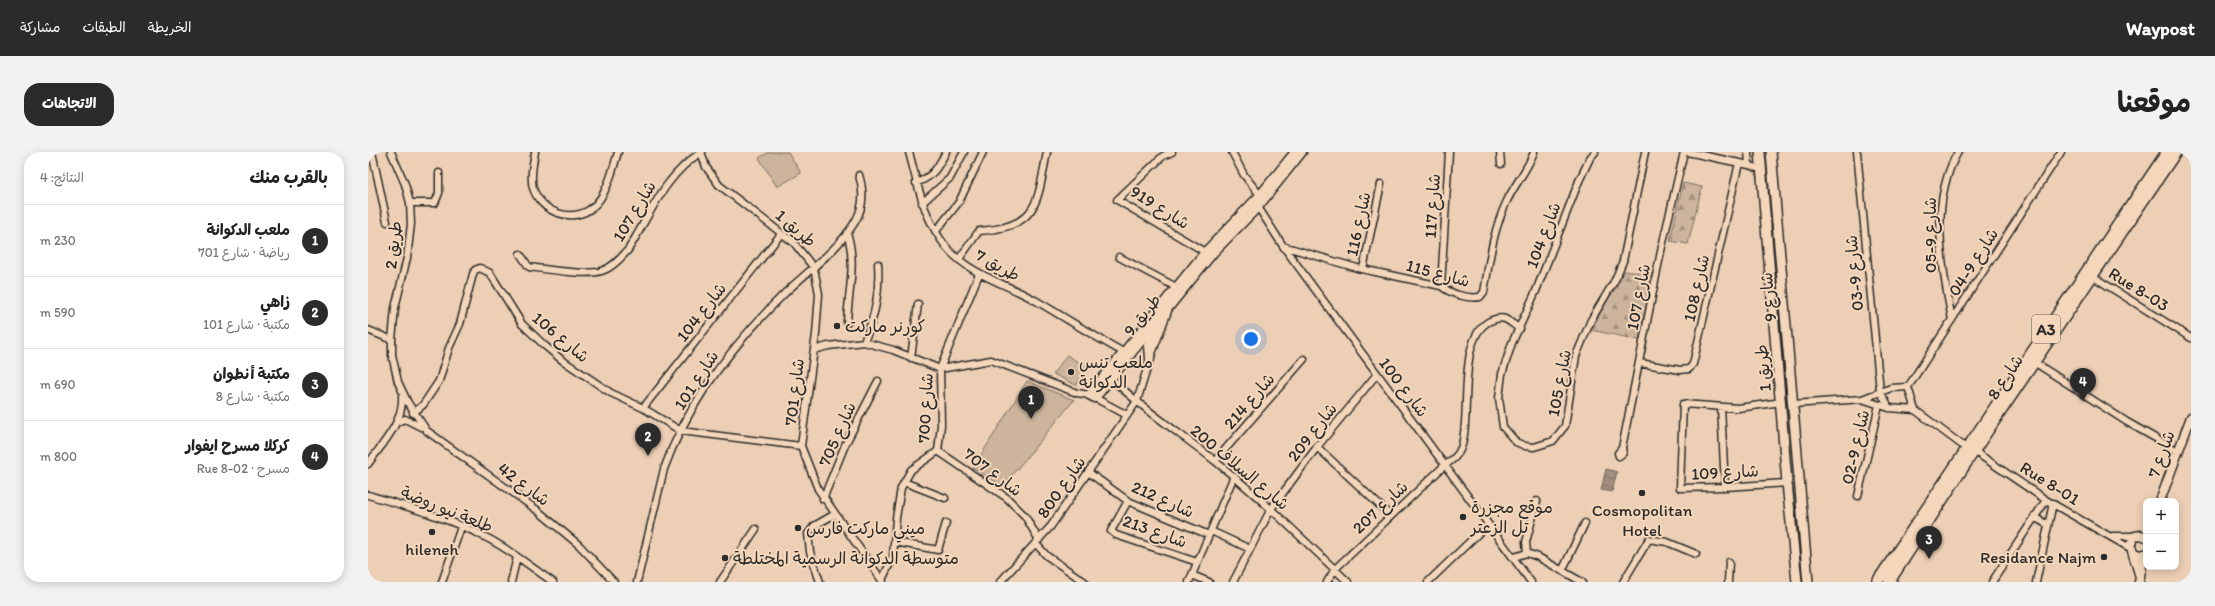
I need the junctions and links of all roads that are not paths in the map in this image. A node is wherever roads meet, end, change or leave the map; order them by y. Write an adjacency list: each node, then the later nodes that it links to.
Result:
1 (372, 152): 44 (street)
2 (391, 152): 41 (street, طريق 2)
3 (535, 152): 4 (street)
4 (618, 152)
5 (702, 152): 47 (street, طريق 1); 50 (street, شارع 107)
6 (909, 152): 38 (street, 7 طريق)
7 (946, 152): 38 (street)
8 (964, 152): 42 (street)
9 (984, 152): 45 (street)
10 (1048, 152): 52 (street)
11 (1172, 152): 49 (street, شارع 919)
12 (1232, 152): 40 (street)
13 (1295, 152): 40 (street, 9 طريق)
14 (1302, 152): 43 (street, 9 طريق)
15 (1449, 152): 58 (street, شارع 117)
16 (1500, 152): 33 (street)
17 (1534, 152): 58 (street, شارع 115)
18 (1594, 152): 65 (street, شارع 104)
19 (1645, 152): 65 (street, شارع 105)
20 (1684, 152): 76 (street, شارع 107)
21 (1687, 152): 32 (street)
22 (1748, 152): 34 (street)
23 (1760, 152): 35 (main road, طريق 1)
24 (1771, 152): 88 (main road, شارع 9)
25 (1857, 152): 82 (street, شارع 9-03)
26 (1958, 152): 63 (street, شارع 9-05)
27 (2061, 152): 63 (street, شارع 9-04)
28 (2167, 152): 103 (highway, شارع 8 / A3)
29 (2176, 152): 57 (highway, شارع 8 / A3)
30 (2188, 152): 31 (street)
31 (2191, 154)
32 (1739, 163): 34 (street); 76 (street, شارع 108)
33 (1501, 164)
34 (1749, 165): 35 (street)
35 (1762, 170): 87 (main road, طريق 1)
36 (439, 173): 41 (street)
37 (859, 175): 46 (street, شارع 101)
38 (916, 183): 42 (street, 7 طريق)
39 (1381, 184): 55 (street, شارع 116)
40 (1260, 195): 49 (street, 9 طريق)
41 (410, 203): 68 (street, طريق 2)
42 (922, 203): 45 (street, 7 طريق)
43 (1258, 207): 48 (street, شارع 100); 61 (street, 9 طريق)
44 (387, 222)
45 (936, 231): 52 (street, 7 طريق)
46 (847, 233): 54 (street, شارع 101); 64 (street)
47 (781, 234): 54 (street, طريق 1); 90 (street, شارع 104)
48 (1283, 246): 55 (street, شارع 115); 78 (street, شارع 100)
49 (1205, 252): 59 (street, 9 طريق)
50 (520, 254)
51 (1119, 257): 59 (street)
52 (959, 259): 56 (street, 7 طريق)
53 (878, 264): 69 (street)
54 (814, 268): 70 (street, طريق 1); 99 (street, شارع 101)
55 (1363, 269): 58 (street, شارع 115)
56 (979, 274): 71 (street, 7 طريق); 77 (street, شارع 700)
57 (2092, 276): 67 (street, Rue 8-03); 75 (highway, شارع 8 / A3)
58 (1441, 286)
59 (1176, 287): 71 (street, 9 طريق)
60 (918, 304): 72 (street)
61 (1171, 304): 62 (street, 9 طريق); 73 (street, 800 شارع)
62 (1159, 318): 71 (street, 9 طريق); 73 (street)
63 (1952, 320): 81 (street, شارع 9-04)
64 (847, 323)
65 (1520, 329): 108 (street, شارع 207)
66 (368, 330): 68 (street)
67 (2191, 338)
68 (392, 340): 83 (street, طريق 2)
69 (864, 342): 70 (street, شارع 701); 72 (street, شارع 701)
70 (814, 350): 100 (street, شارع 701)
71 (1126, 353): 79 (street, 9 طريق)
72 (911, 358): 77 (street, شارع 701)
73 (1150, 359): 86 (street, 800 شارع)
74 (1304, 359): 106 (street, شارع 214)
75 (2034, 362): 103 (highway, شارع 8 / A3); 105 (street)
76 (1640, 363): 102 (street, شارع 107)
77 (940, 369): 84 (street); 104 (street, شارع 700)
78 (1377, 374): 101 (street, شارع 209); 108 (street, شارع 100)
79 (1108, 375): 84 (street, 9 طريق); 86 (street, 200 شارع السلاف)
80 (878, 381): 118 (street, شارع 705)
81 (1908, 387): 82 (street); 93 (street)
82 (1880, 391): 85 (street); 92 (street)
83 (402, 392): 94 (street, طريق 2); 97 (street)
84 (1092, 396): 95 (street)
85 (1862, 399): 88 (street); 89 (street)
86 (1137, 401): 95 (street, 800 شارع); 106 (street, 200 شارع السلاف)
87 (1782, 402): 91 (street, شارع 109); 112 (main road, طريق 1)
88 (1794, 404): 174 (main road, شارع 9)
89 (1879, 405): 92 (street); 115 (street, شارع 9-02)
90 (643, 408): 94 (street, شارع 106); 99 (street, شارع 106)
91 (1721, 408): 113 (street); 113 (street, شارع 109)
92 (1889, 408): 93 (street)
93 (1915, 410): 103 (street, Rue 8-01)
94 (413, 413): 98 (street, شارع 42)
95 (1127, 415): 109 (street, 800 شارع)
96 (2191, 417): 105 (street, شارع 7)
97 (397, 422): 98 (street); 107 (street)
98 (426, 431): 157 (street, شارع 42)
99 (681, 432): 100 (street); 158 (street, شارع 101)
100 (801, 446): 118 (street, شارع 701)
101 (1317, 447): 124 (street, شارع 209); 126 (street)
102 (1622, 448)
103 (1970, 449): 119 (street, Rue 8-01); 123 (highway, شارع 8 / A3); 177 (highway, شارع 8 / A3)
104 (938, 451): 111 (street, شارع 700); 138 (street, شارع 707)
105 (2178, 451): 117 (street, شارع 7)
106 (1215, 461): 110 (street, 200 شارع السلاف)
107 (368, 464)
108 (1445, 465): 126 (street, شارع 207); 130 (street, شارع 100)
109 (1088, 472): 120 (street, شارع 212); 138 (street, 800 شارع)
110 (1234, 476): 124 (street, 200 شارع السلاف); 134 (street)
111 (904, 482): 116 (street); 137 (street, شارع 700)
112 (1787, 483): 113 (street, شارع 109); 173 (main road, طريق 1)
113 (1725, 488)
114 (368, 495): 132 (street, طلعة نيو روضة)
115 (1858, 496)
116 (945, 498)
117 (2161, 498)
118 (823, 499): 125 (street, شارع 701)
119 (2046, 500): 122 (street, Rue 8-01); 127 (street)
120 (1128, 501): 134 (street, شارع 212); 146 (street, شارع 213)
121 (1537, 501): 141 (street)
122 (2053, 503): 131 (street); 136 (street, Rue 8-01)
123 (1928, 508): 175 (highway); 176 (highway, A3)
124 (1271, 509): 139 (street, شارع 209); 149 (street, 200 شارع السلاف)
125 (835, 514): 153 (street, شارع 701); 160 (street)
126 (1391, 516): 149 (street, شارع 207)
127 (2034, 517): 131 (street); 178 (street)
128 (946, 523): 137 (street)
129 (1585, 523): 150 (street)
130 (1488, 524): 145 (street, شارع 100); 168 (street)
131 (2048, 526): 179 (street)
132 (462, 527): 144 (street, طلعة نيو روضة); 154 (street)
133 (756, 529): 159 (street)
134 (1210, 533): 139 (street, شارع 212); 146 (street)
135 (2142, 535): 136 (street); 140 (street)
136 (2113, 536): 140 (street, Rue 8-01)
137 (894, 542): 153 (street, شارع 700)
138 (1038, 542): 161 (street, 800 شارع); 162 (street, شارع 707)
139 (1250, 549): 165 (street, شارع 209)
140 (2131, 549): 143 (street); 152 (street)
141 (1526, 554): 145 (street); 150 (street)
142 (1696, 554): 171 (street)
143 (2143, 554)
144 (516, 557): 155 (street); 156 (street, طلعة نيو روضة)
145 (1514, 557): 169 (street, شارع 100)
146 (1197, 562): 151 (street)
147 (1729, 562): 172 (street)
148 (2143, 563): 152 (street)
149 (1335, 569): 166 (street, شارع 207); 167 (street, 200 شارع السلاف)
150 (1562, 571): 170 (street)
151 (1192, 574): 163 (street); 164 (street)
152 (2139, 580)
153 (882, 581)
154 (442, 582)
155 (511, 582)
156 (553, 582)
157 (614, 582)
158 (637, 582)
159 (720, 582)
160 (820, 582)
161 (1000, 582)
162 (1085, 582)
163 (1189, 582)
164 (1209, 582)
165 (1233, 582)
166 (1327, 582)
167 (1348, 582)
168 (1428, 582)
169 (1531, 582)
170 (1582, 582)
171 (1624, 582)
172 (1728, 582)
173 (1797, 582)
174 (1808, 582)
175 (1877, 582)
176 (1884, 582)
177 (1889, 582)
178 (1992, 582)
179 (2036, 582)

